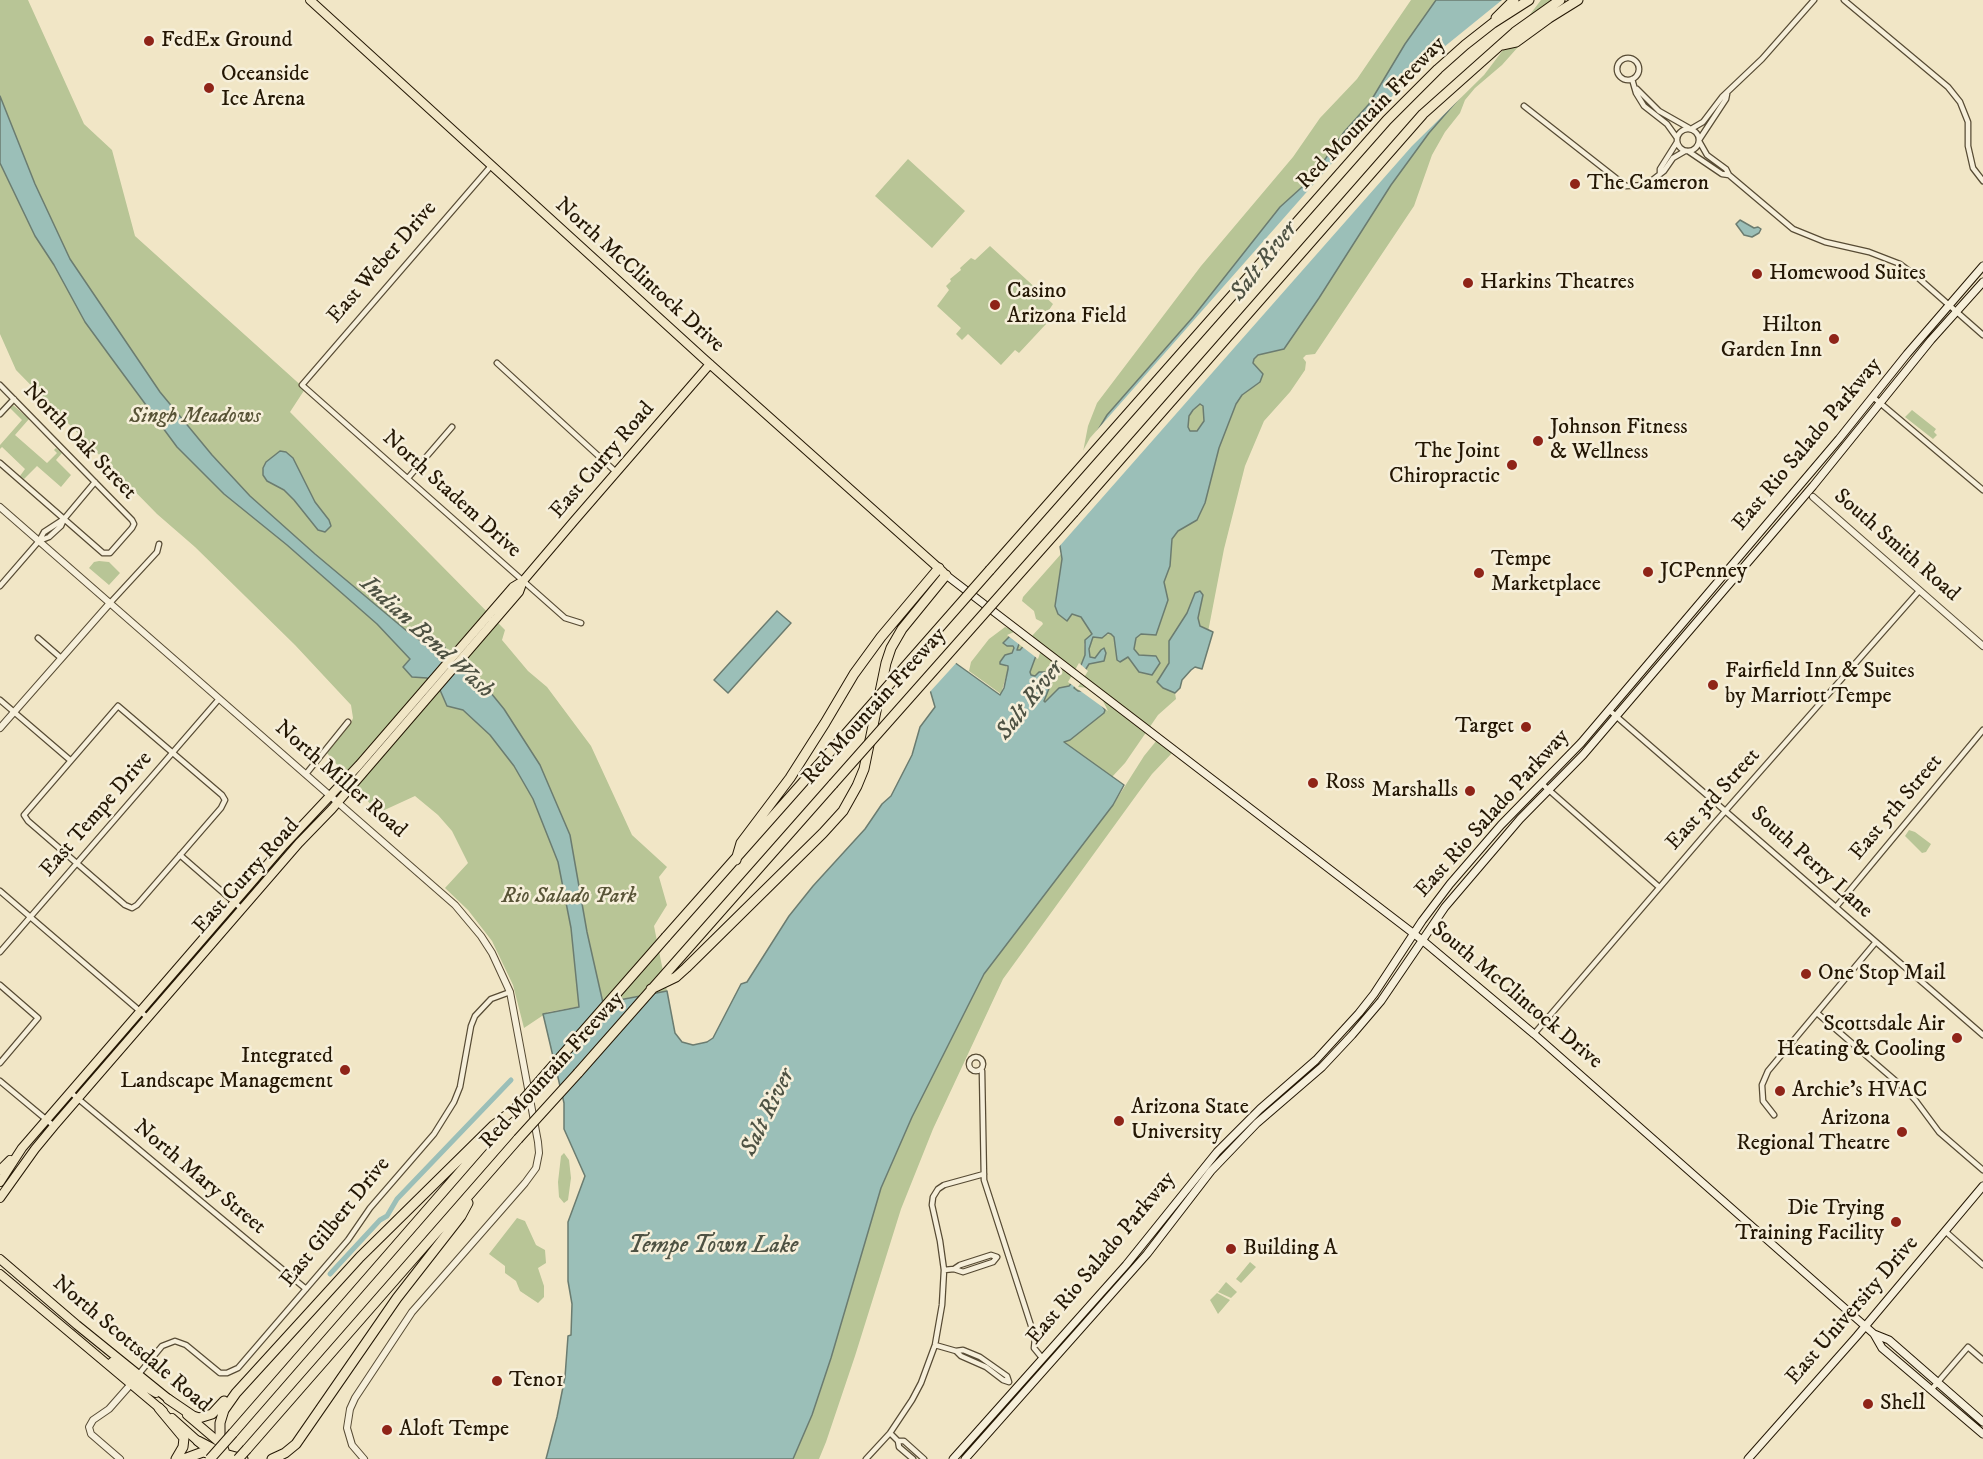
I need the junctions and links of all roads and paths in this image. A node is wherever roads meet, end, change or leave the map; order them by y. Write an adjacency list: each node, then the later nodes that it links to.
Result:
1 (310, 0): 19 (main road, North McClintock Drive)
2 (1514, 0): 9 (highway)
3 (1529, 0): 9 (highway, Red Mountain Freeway)
4 (1560, 0): 10 (highway, Red Mountain Freeway)
5 (1570, 0): 10 (highway)
6 (1578, 0): 10 (highway)
7 (1814, 0): 13 (street)
8 (1845, 0): 22 (street)
9 (1493, 23): 75 (highway, Red Mountain Freeway, bridge)
10 (1502, 45): 88 (highway, Red Mountain Freeway, bridge)
11 (1632, 79): 11 (street); 12 (street)
12 (1636, 88): 15 (street); 16 (street)
13 (1727, 94): 15 (street); 17 (street)
14 (1524, 106): 20 (street)
15 (1690, 129): 16 (street); 17 (street)
16 (1677, 140): 18 (street); 20 (street)
17 (1700, 140): 18 (street); 21 (street)
18 (1686, 151): 20 (street); 21 (street)
19 (491, 166): 29 (main road, North McClintock Drive); 31 (street, East Weber Drive)
20 (1660, 173)
21 (1729, 175): 25 (street)
22 (1983, 181)
23 (1983, 266): 25 (main road, East Rio Salado Parkway)
24 (1983, 282): 26 (main road, East Rio Salado Parkway)
25 (1949, 305): 26 (street); 32 (main road, East Rio Salado Parkway)
26 (1956, 312): 27 (street); 34 (main road, East Rio Salado Parkway)
27 (1983, 335)
28 (497, 363): 38 (street)
29 (710, 364): 38 (main road, East Curry Road); 48 (main road, North McClintock Drive)
30 (0, 384): 33 (street, North Oak Street)
31 (302, 385): 39 (street, North Stadem Drive)
32 (1874, 397): 34 (street); 41 (main road, East Rio Salado Parkway)
33 (14, 399): 35 (street); 40 (street, North Oak Street)
34 (1881, 403): 42 (street); 43 (main road, East Rio Salado Parkway)
35 (0, 414)
36 (452, 427): 39 (street)
37 (0, 463): 45 (street)
38 (616, 472): 49 (main road, East Curry Road)
39 (408, 478): 49 (street, North Stadem Drive)
40 (95, 482): 45 (street); 45 (street, North Oak Street)
41 (1800, 485): 43 (street, South Smith Road); 60 (main road, East Rio Salado Parkway)
42 (1983, 490)
43 (1809, 494): 51 (street, South Smith Road); 62 (main road, East Rio Salado Parkway)
44 (0, 507): 46 (street, North Miller Road)
45 (64, 519): 46 (street)
46 (39, 541): 50 (street); 52 (street, North Miller Road)
47 (159, 544): 52 (street)
48 (943, 572): 75 (highway); 83 (main road, South McClintock Drive, bridge); 88 (highway)
49 (523, 581): 53 (street, North Stadem Drive); 57 (main road, East Curry Road)
50 (0, 586)
51 (1919, 591): 55 (street, South Smith Road); 73 (street, East 3rd Street)
52 (110, 603): 56 (street); 58 (street, North Miller Road)
53 (581, 623)
54 (38, 638): 56 (street)
55 (1983, 646)
56 (61, 658): 61 (street)
57 (430, 688): 71 (main road, East Curry Road); 72 (main road, East Curry Road)
58 (219, 699): 66 (street, East Tempe Drive); 68 (street, North Miller Road)
59 (0, 700): 61 (street)
60 (1609, 710): 62 (street, South Perry Lane); 69 (main road, East Rio Salado Parkway)
61 (14, 712): 64 (street); 67 (street)
62 (1617, 717): 70 (main road, East Rio Salado Parkway); 73 (street, South Perry Lane)
63 (348, 722): 68 (street)
64 (0, 728)
65 (1983, 730): 80 (street, East 5th Street)
66 (173, 753): 67 (street); 74 (street); 76 (street, East Tempe Drive)
67 (70, 760): 76 (street)
68 (306, 774): 71 (street, North Miller Road)
69 (1541, 783): 70 (street); 83 (main road, East Rio Salado Parkway)
70 (1550, 790): 77 (street); 84 (main road, East Rio Salado Parkway)
71 (330, 795): 72 (street, North Miller Road); 79 (main road, East Curry Road)
72 (338, 802): 81 (main road, East Curry Road); 89 (street, North Miller Road)
73 (1726, 811): 77 (street, East 3rd Street); 80 (street, South Perry Lane)
74 (180, 855): 76 (street); 79 (street)
75 (736, 860): 100 (highway, Red Mountain Freeway, bridge)
76 (77, 863): 82 (street, East Tempe Drive)
77 (1659, 887): 93 (street, East 3rd Street)
78 (0, 891): 82 (street)
79 (234, 902): 81 (street); 90 (main road, East Curry Road)
80 (1836, 907): 85 (street, South Perry Lane)
81 (242, 909): 92 (main road, East Curry Road)
82 (30, 917): 86 (street, East Tempe Drive); 90 (street)
83 (1414, 933): 84 (main road, South McClintock Drive); 123 (main road, East Rio Salado Parkway)
84 (1422, 940): 93 (main road, South McClintock Drive); 131 (main road, East Rio Salado Parkway)
85 (1875, 943): 91 (street); 94 (street, South Perry Lane)
86 (0, 952)
87 (0, 985): 95 (street)
88 (651, 989): 110 (highway, Red Mountain Freeway, bridge)
89 (510, 992): 118 (street, East Gilbert Drive); 147 (street, North Miller Road)
90 (140, 1011): 92 (street); 98 (main road, East Curry Road)
91 (1817, 1013): 101 (street); 106 (street)
92 (148, 1018): 99 (main road, East Curry Road)
93 (1534, 1034): 119 (main road, South McClintock Drive)
94 (1983, 1035)
95 (0, 1063)
96 (981, 1069): 107 (street)
97 (0, 1081): 102 (street)
98 (70, 1092): 99 (street, North Mary Street); 102 (main road, East Curry Road)
99 (78, 1098): 103 (main road, East Curry Road); 118 (street, North Mary Street)
100 (516, 1108): 130 (highway); 141 (highway, Red Mountain Freeway, bridge)
101 (1774, 1115)
102 (46, 1119): 103 (street); 104 (main road, East Curry Road)
103 (54, 1126): 111 (main road, East Curry Road)
104 (21, 1148): 105 (main road); 108 (main road, East Curry Road)
105 (0, 1170)
106 (1983, 1170)
107 (984, 1174): 113 (street); 116 (street)
108 (0, 1182)
109 (1983, 1186): 112 (main road, East University Drive)
110 (474, 1190): 138 (highway); 141 (highway, Red Mountain Freeway, bridge)
111 (0, 1198)
112 (1945, 1231): 115 (street); 119 (main road, East University Drive)
113 (1008, 1254): 116 (street); 123 (street)
114 (0, 1259): 125 (main road, North Scottsdale Road)
115 (1983, 1265)
116 (944, 1270): 121 (street)
117 (0, 1274): 122 (main road, North Scottsdale Road)
118 (306, 1290): 125 (street, East Gilbert Drive)
119 (1865, 1326): 120 (main road, South McClintock Drive); 153 (main road, East University Drive)
120 (1874, 1334): 126 (main road, South McClintock Drive); 129 (main road, South McClintock Drive)
121 (935, 1345): 128 (street); 135 (street)
122 (94, 1353): 125 (main road); 127 (main road, North Scottsdale Road)
123 (1042, 1359): 128 (main road, East Rio Salado Parkway)
124 (1983, 1360): 126 (street)
125 (138, 1375): 132 (main road, North Scottsdale Road)
126 (1938, 1383): 129 (street); 134 (main road, South McClintock Drive)
127 (131, 1384): 132 (main road); 133 (main road, North Scottsdale Road); 142 (street)
128 (1016, 1388): 131 (street); 151 (main road, East Rio Salado Parkway)
129 (1931, 1390): 136 (main road, South McClintock Drive)
130 (236, 1392): 132 (highway); 141 (highway)
131 (1023, 1395): 152 (main road, East Rio Salado Parkway)
132 (166, 1397): 137 (main road, North Scottsdale Road)
133 (159, 1408): 140 (main road, North Scottsdale Road); 143 (highway)
134 (1983, 1422)
135 (890, 1433): 139 (street); 148 (street)
136 (1983, 1434)
137 (214, 1437): 141 (highway)
138 (301, 1437): 145 (highway); 146 (highway)
139 (898, 1441): 149 (street); 150 (street)
140 (198, 1442): 141 (highway)
141 (226, 1457): 144 (highway)
142 (120, 1459)
143 (176, 1459)
144 (184, 1459)
145 (272, 1459)
146 (285, 1459)
147 (364, 1459)
148 (866, 1459)
149 (913, 1459)
150 (924, 1459)
151 (953, 1459)
152 (965, 1459)
153 (1748, 1459)

